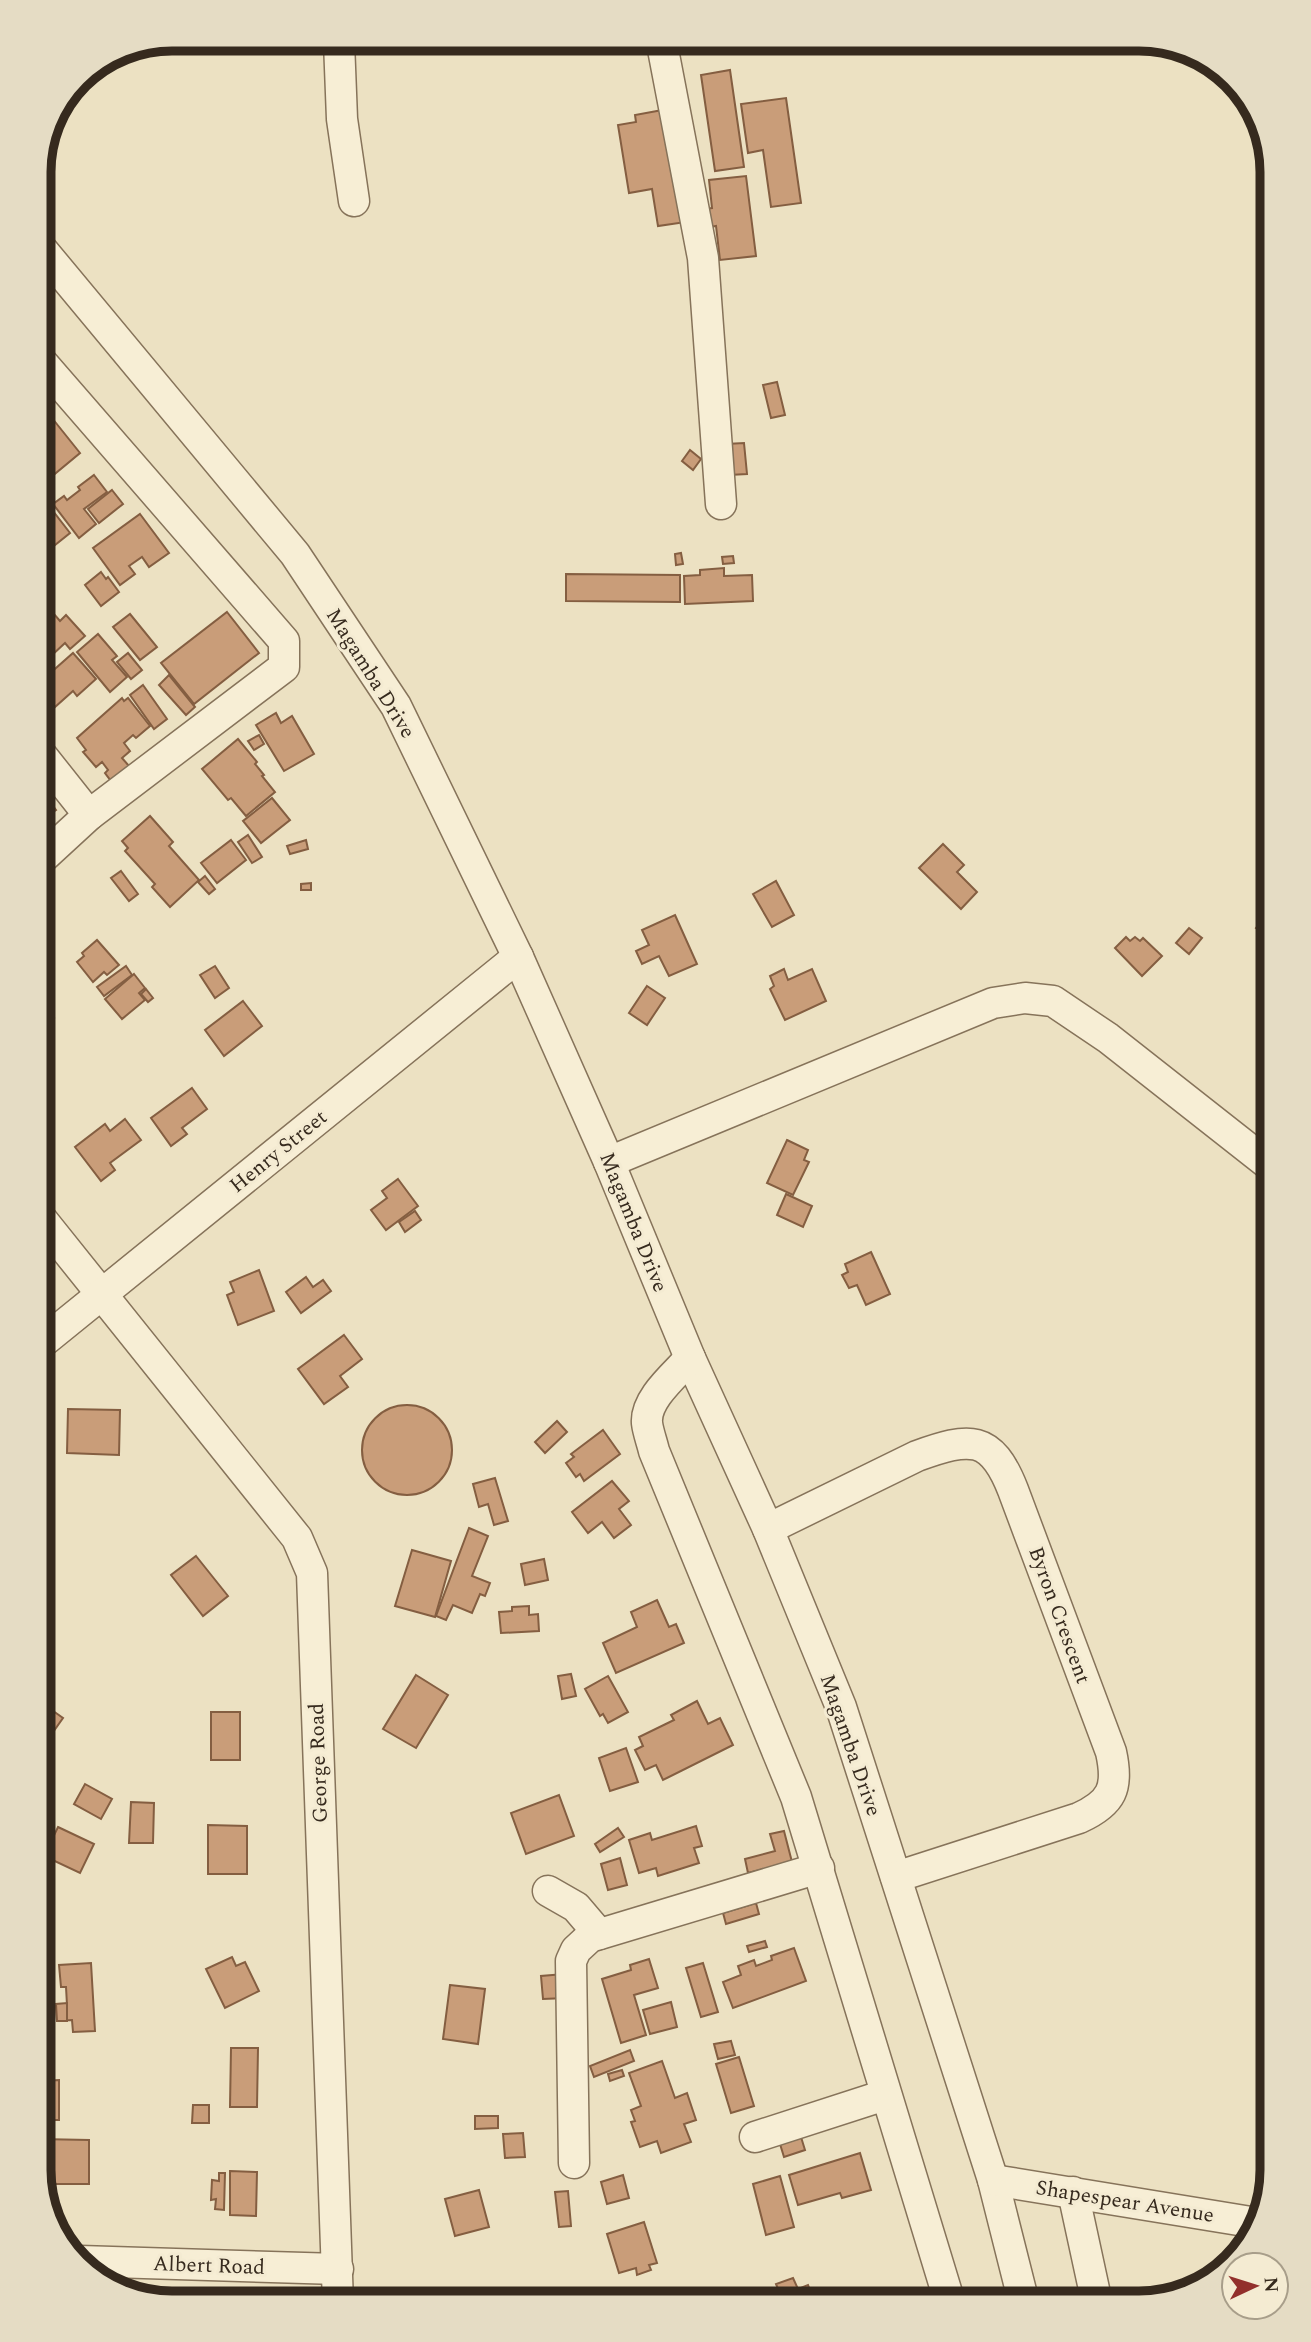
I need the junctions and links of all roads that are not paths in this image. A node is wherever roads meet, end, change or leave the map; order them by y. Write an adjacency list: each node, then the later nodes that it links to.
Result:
1 (339, 51): 3 (street)
2 (663, 51): 6 (street)
3 (354, 201)
4 (51, 260): 10 (street, Magamba Drive)
5 (51, 373): 8 (street)
6 (721, 504)
7 (51, 767): 8 (street)
8 (89, 815): 9 (street)
9 (51, 850)
10 (518, 957): 12 (street, Magamba Drive); 14 (street, Henry Street)
11 (1260, 1158): 12 (street)
12 (609, 1162): 16 (street, Magamba Drive)
13 (51, 1232): 14 (street, George Road)
14 (100, 1296): 15 (street, Henry Street); 29 (street, George Road)
15 (51, 1335)
16 (690, 1358): 17 (street, Magamba Drive); 18 (street)
17 (768, 1529): 19 (street, Magamba Drive); 19 (street, Byron Crescent)
18 (819, 1868): 21 (street); 22 (street)
19 (896, 1877): 25 (street, Magamba Drive)
20 (548, 1891): 21 (street)
21 (599, 1934): 24 (street)
22 (885, 2095): 23 (street); 31 (street)
23 (755, 2137)
24 (574, 2163)
25 (993, 2180): 26 (street, Shapespear Avenue); 32 (street, Magamba Drive)
26 (1073, 2192): 27 (street, Shapespear Avenue); 33 (street)
27 (1249, 2222)
28 (93, 2261): 29 (street, Albert Road)
29 (338, 2269): 30 (street, George Road)
30 (338, 2291)
31 (946, 2291)
32 (1021, 2291)
33 (1094, 2291)

